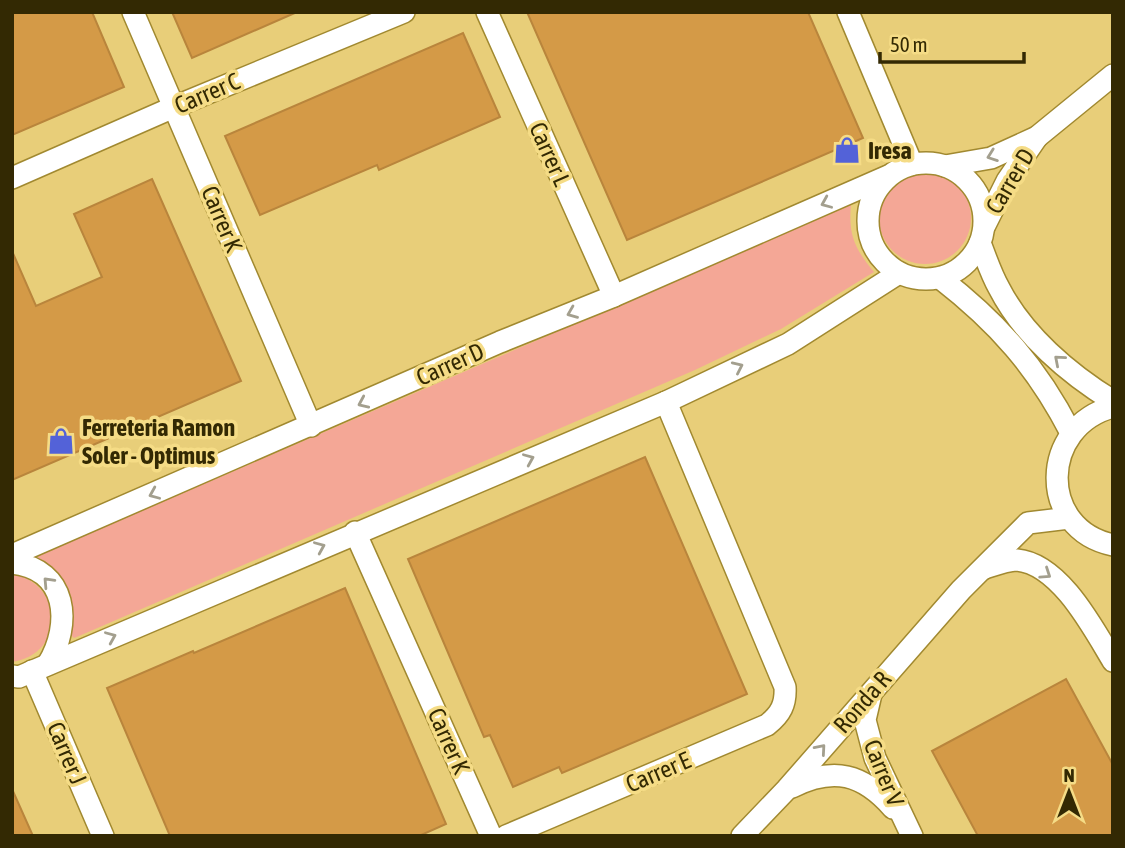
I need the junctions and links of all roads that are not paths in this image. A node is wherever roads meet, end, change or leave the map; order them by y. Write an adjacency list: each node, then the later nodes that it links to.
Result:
1 (133, 12): 6 (street, Carrer K)
2 (404, 12): 6 (street, Carrer C)
3 (487, 12): 15 (street, Carrer L)
4 (848, 12): 8 (street)
5 (1113, 75): 7 (street, Carrer D)
6 (174, 107): 11 (street, Carrer C); 18 (street, Carrer K)
7 (1037, 138): 9 (street, Carrer D, one-way to 9); 12 (street, Carrer D)
8 (912, 164): 9 (street); 10 (street)
9 (946, 166): 12 (street)
10 (888, 176): 13 (street); 15 (street, Carrer D, one-way to 15)
11 (12, 178)
12 (982, 234): 14 (street); 17 (street, one-way to 12)
13 (899, 273): 14 (street); 16 (street, one-way to 13)
14 (940, 278): 19 (street)
15 (614, 296): 18 (street, Carrer D, one-way to 18)
16 (666, 402): 21 (street, one-way to 16); 33 (street, Carrer E)
17 (1113, 404): 19 (street)
18 (311, 426): 23 (street, Carrer D, one-way to 23)
19 (1071, 433): 20 (street)
20 (1069, 518): 22 (street); 25 (street, Ronda R)
21 (355, 532): 27 (street, one-way to 21); 32 (street, Carrer K)
22 (1113, 545)
23 (12, 555)
24 (12, 563): 27 (street, one-way to 24)
25 (982, 568): 26 (street, one-way to 26); 28 (street, Ronda R)
26 (1113, 661)
27 (25, 673): 31 (street, Carrer J)
28 (874, 687): 29 (street, Ronda R, one-way to 28); 30 (street, Carrer V)
29 (787, 789): 30 (street, Carrer V); 34 (street, Ronda R)
30 (907, 827)
31 (103, 836)
32 (491, 836)
33 (506, 836)
34 (742, 836)

